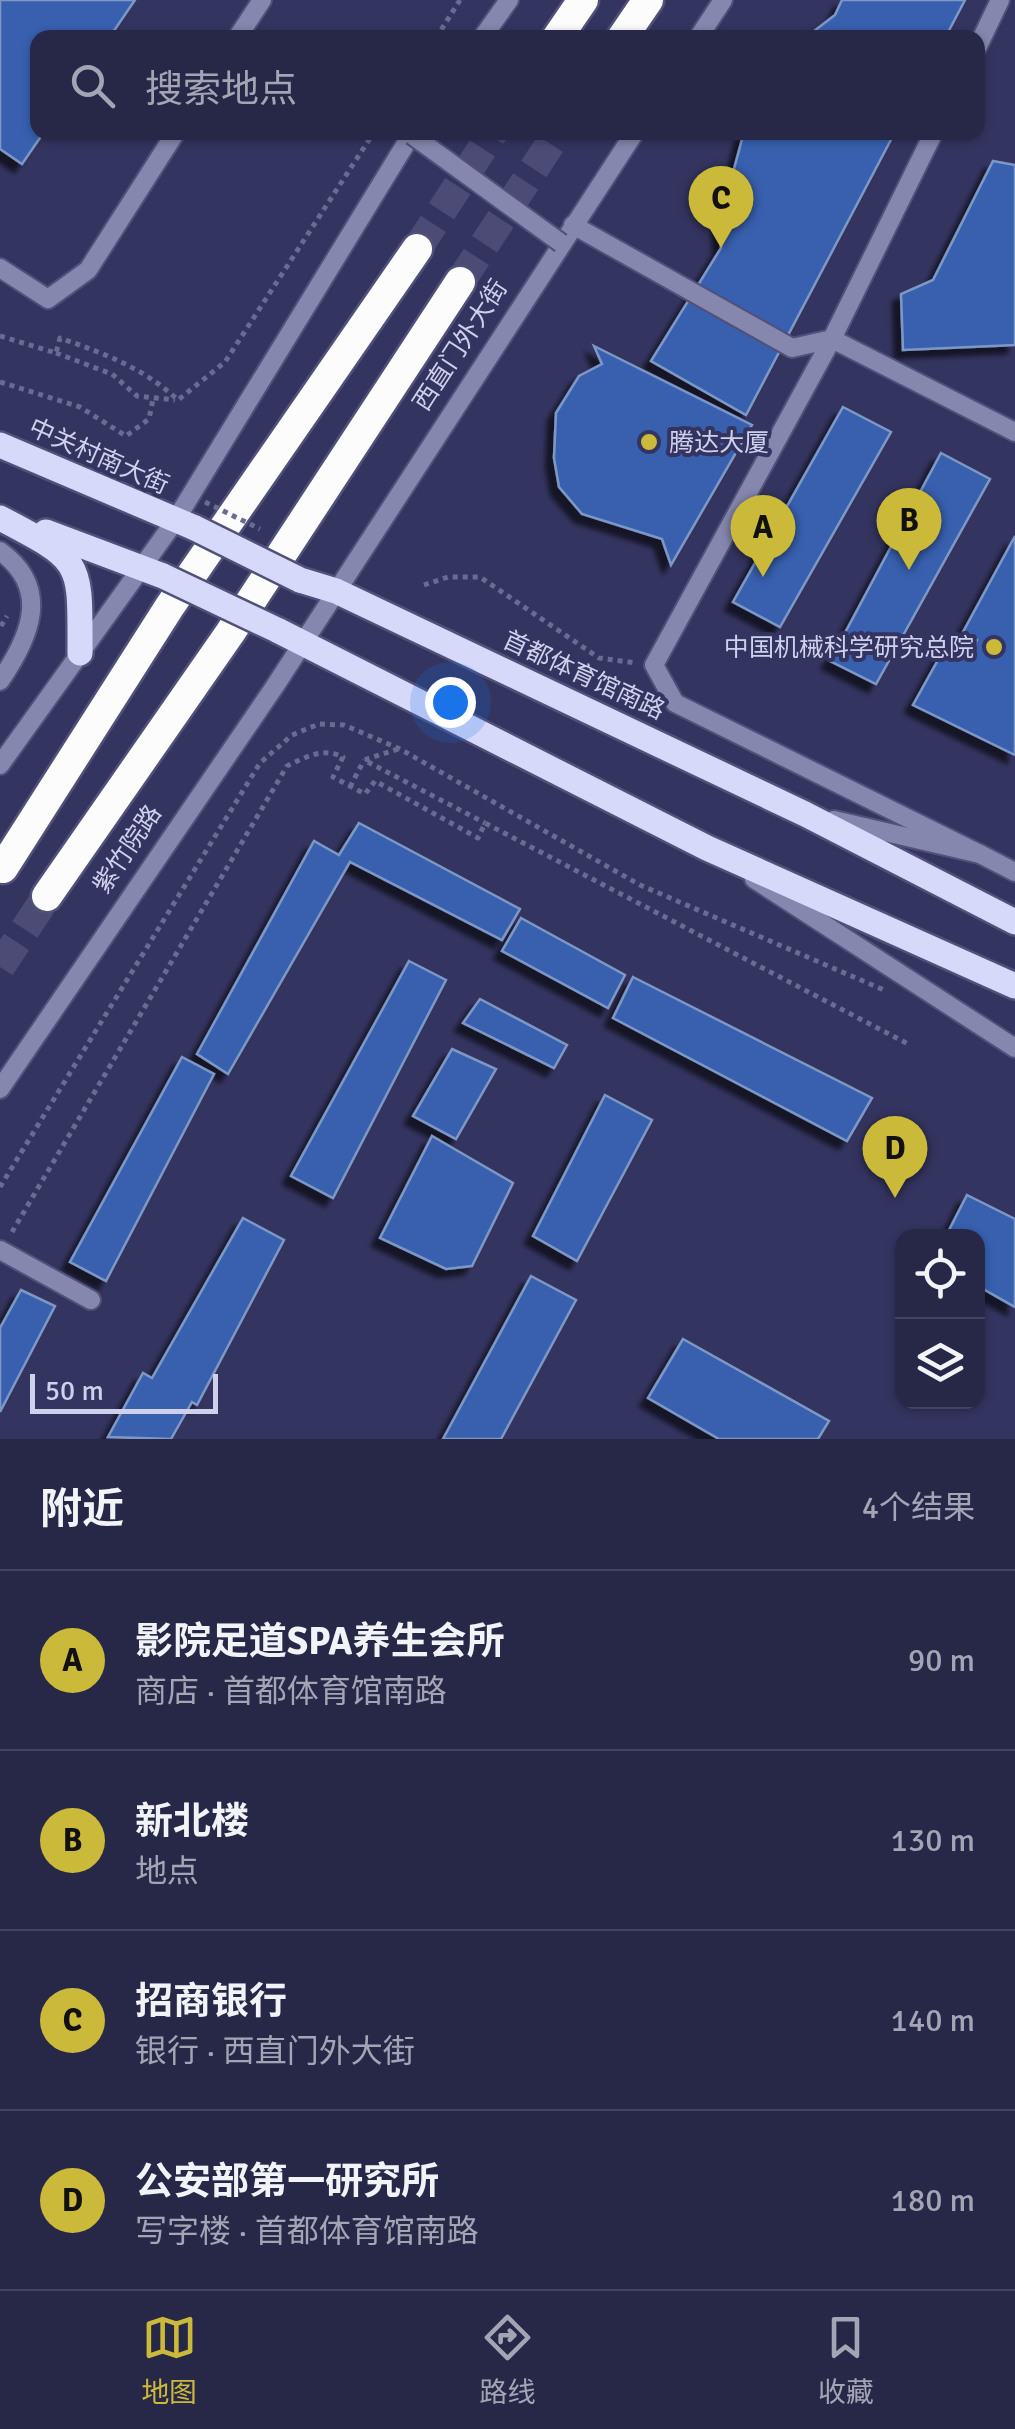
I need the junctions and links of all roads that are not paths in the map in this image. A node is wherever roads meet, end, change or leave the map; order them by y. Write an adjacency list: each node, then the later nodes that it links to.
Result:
1 (262, 0): 7 (street)
2 (508, 0): 8 (street)
3 (583, 0): 9 (highway)
4 (648, 0): 10 (highway)
5 (724, 0): 11 (street)
6 (1000, 0): 12 (street)
7 (243, 30)
8 (487, 30)
9 (563, 30)
10 (627, 30)
11 (703, 30)
12 (985, 31)
13 (171, 140): 21 (street)
14 (409, 140): 27 (street)
15 (420, 140): 19 (street, bridge)
16 (630, 140): 18 (street, 西直门外大街)
17 (930, 140): 23 (street)
18 (573, 225): 19 (street, 西直门外大街); 23 (street)
19 (561, 243): 31 (street, 西直门外大街)
20 (418, 248): 30 (highway)
21 (0, 268)
22 (460, 282): 32 (highway, 西直门外大街)
23 (832, 338): 24 (street); 39 (street)
24 (1015, 432)
25 (0, 445): 27 (main road, 中关村南大街)
26 (0, 516): 30 (main road); 34 (main road)
27 (185, 525): 29 (main road, 中关村南大街, bridge); 30 (street)
28 (0, 551): 35 (street)
29 (300, 580): 31 (main road, 首都体育馆南路)
30 (158, 583): 33 (main road, bridge); 34 (street); 40 (highway)
31 (336, 592): 33 (street, 西直门外大街); 37 (main road, 首都体育馆南路)
32 (230, 633): 42 (highway, 紫竹院路)
33 (302, 643): 38 (main road); 46 (street, 紫竹院路)
34 (80, 653): 36 (street)
35 (0, 680)
36 (0, 766)
37 (805, 814): 39 (street, 首都体育馆南路); 43 (main road, 首都体育馆南路)
38 (707, 848): 44 (main road); 45 (street)
39 (980, 854): 41 (street, 首都体育馆南路)
40 (3, 868)
41 (1015, 872)
42 (47, 896)
43 (1015, 922)
44 (1015, 986)
45 (1015, 1048)
46 (0, 1088)
47 (0, 1250): 48 (street)
48 (91, 1300)

